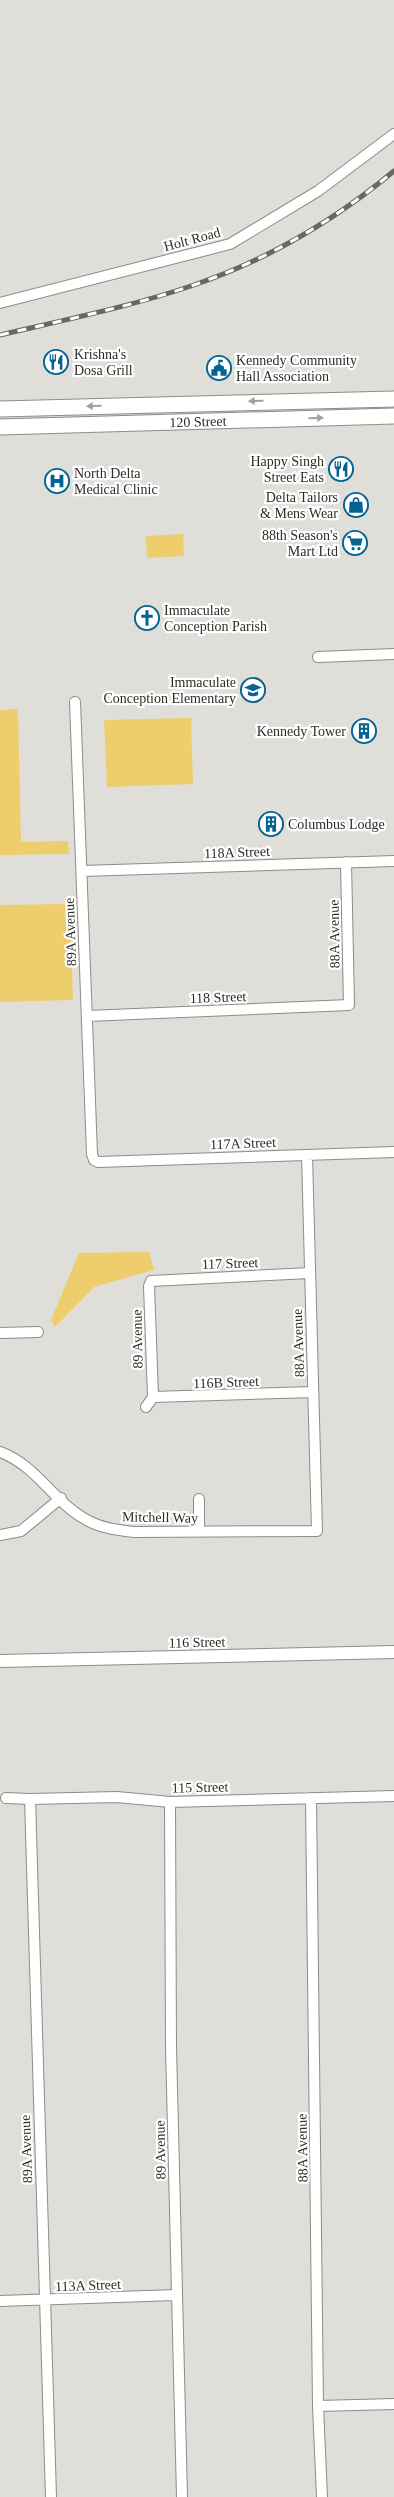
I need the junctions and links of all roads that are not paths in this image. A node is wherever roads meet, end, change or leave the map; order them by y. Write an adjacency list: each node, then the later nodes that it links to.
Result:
1 (394, 134): 2 (street, Holt Road)
2 (0, 303)
3 (394, 399): 4 (main road, 120 Street, one-way to 4)
4 (203, 403): 5 (main road, 120 Street, one-way to 5); 7 (main road)
5 (0, 409)
6 (394, 416): 7 (main road, 120 Street, one-way to 6)
7 (118, 423): 8 (main road, 120 Street)
8 (0, 427)
9 (394, 654): 10 (street)
10 (318, 658)
11 (75, 702): 14 (street, 89A Avenue)
12 (394, 861): 13 (street, 118A Street)
13 (346, 862): 14 (street, 118A Street); 15 (street, 88A Avenue)
14 (82, 871): 16 (street, 89A Avenue)
15 (349, 1005): 16 (street, 118 Street)
16 (87, 1016): 19 (street, 89A Avenue)
17 (394, 1152): 18 (street, 117A Street)
18 (307, 1155): 19 (street, 117A Street); 20 (street, 88A Avenue)
19 (94, 1160)
20 (310, 1273): 21 (street, 117 Street); 24 (street, 88A Avenue)
21 (151, 1281): 25 (street, 89 Avenue)
22 (38, 1332): 23 (street)
23 (0, 1333)
24 (313, 1392): 25 (street, 116B Street); 31 (street, 88A Avenue)
25 (153, 1397): 26 (street)
26 (146, 1407)
27 (0, 1452): 28 (street, Mitchell Way)
28 (61, 1498): 30 (street, Mitchell Way); 32 (street)
29 (199, 1499): 30 (street)
30 (199, 1531): 31 (street, Mitchell Way)
31 (317, 1531)
32 (0, 1535)
33 (394, 1652): 34 (street, 116 Street)
34 (0, 1661)
35 (394, 1796): 37 (street, 115 Street)
36 (6, 1798): 38 (street, 115 Street)
37 (311, 1798): 39 (street, 115 Street); 44 (street, 88A Avenue)
38 (30, 1800): 39 (street, 115 Street); 41 (street, 89A Avenue)
39 (170, 1802): 40 (street, 89 Avenue)
40 (176, 2295): 41 (street, 113A Street); 46 (street, 89 Avenue)
41 (45, 2300): 42 (street, 113A Street); 45 (street, 89A Avenue)
42 (0, 2301)
43 (394, 2404): 44 (street)
44 (318, 2406): 47 (street, 88A Avenue)
45 (52, 2497)
46 (182, 2497)
47 (322, 2497)

